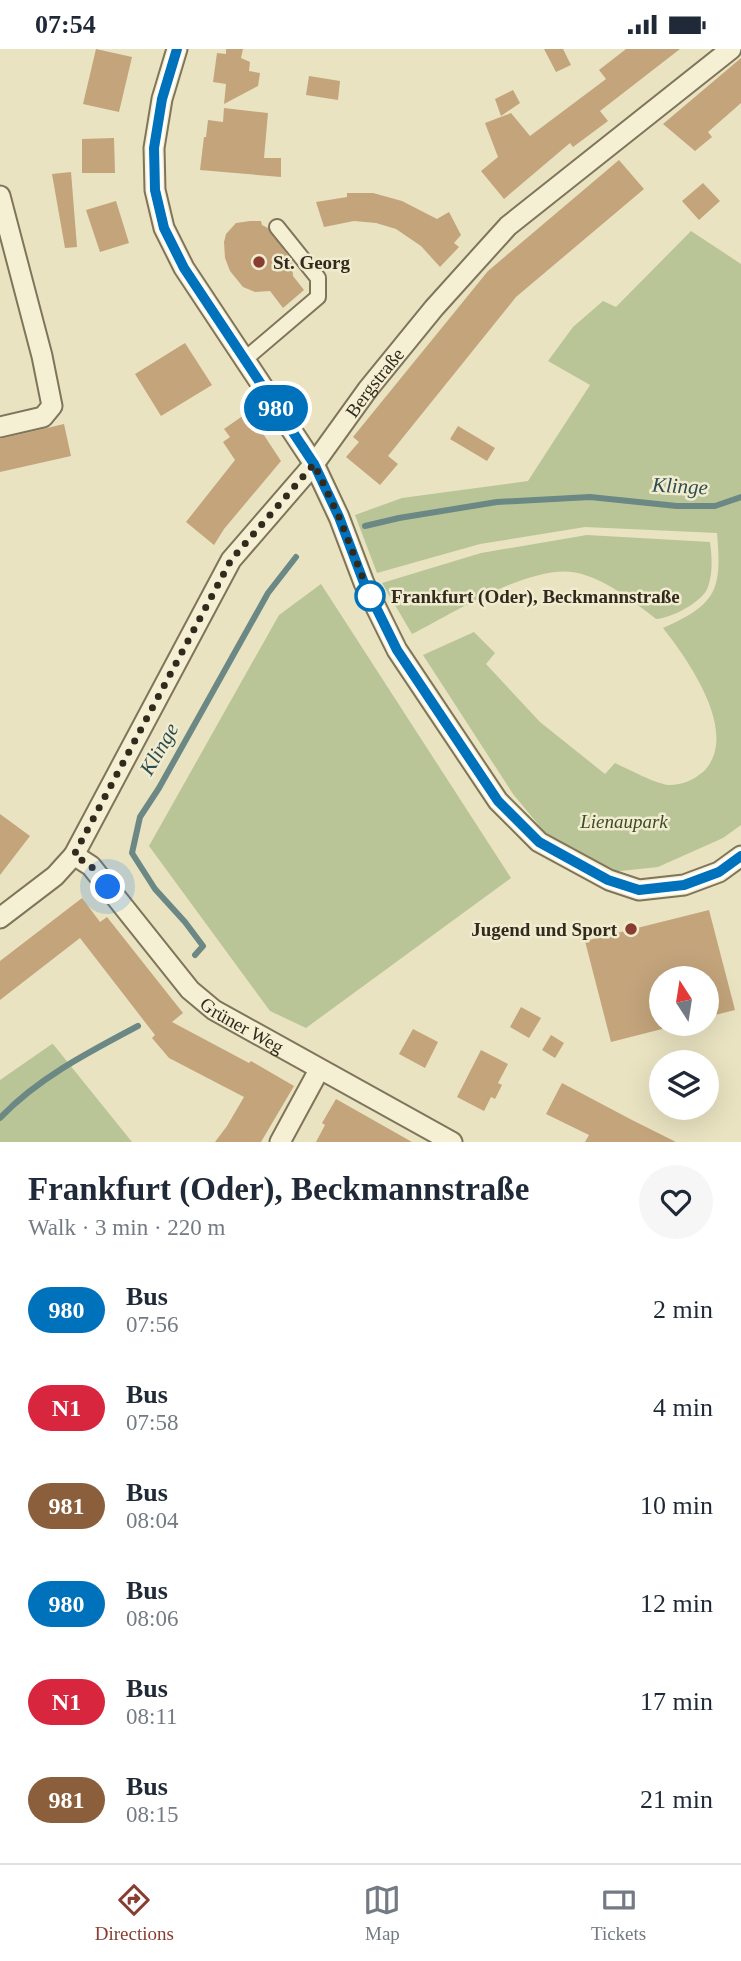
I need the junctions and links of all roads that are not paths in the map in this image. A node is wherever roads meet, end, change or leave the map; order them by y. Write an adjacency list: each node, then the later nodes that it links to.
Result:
1 (177, 49): 5 (street)
2 (731, 49): 7 (street, Bergstraße)
3 (0, 196): 6 (street)
4 (277, 227): 5 (street)
5 (244, 360): 7 (street)
6 (0, 427)
7 (314, 464): 8 (street, Bergstraße); 9 (street)
8 (74, 855): 10 (street, Bergstraße); 11 (street, Grüner Weg)
9 (741, 856)
10 (0, 918)
11 (319, 1070): 12 (street); 13 (street, Grüner Weg)
12 (280, 1142)
13 (452, 1142)

